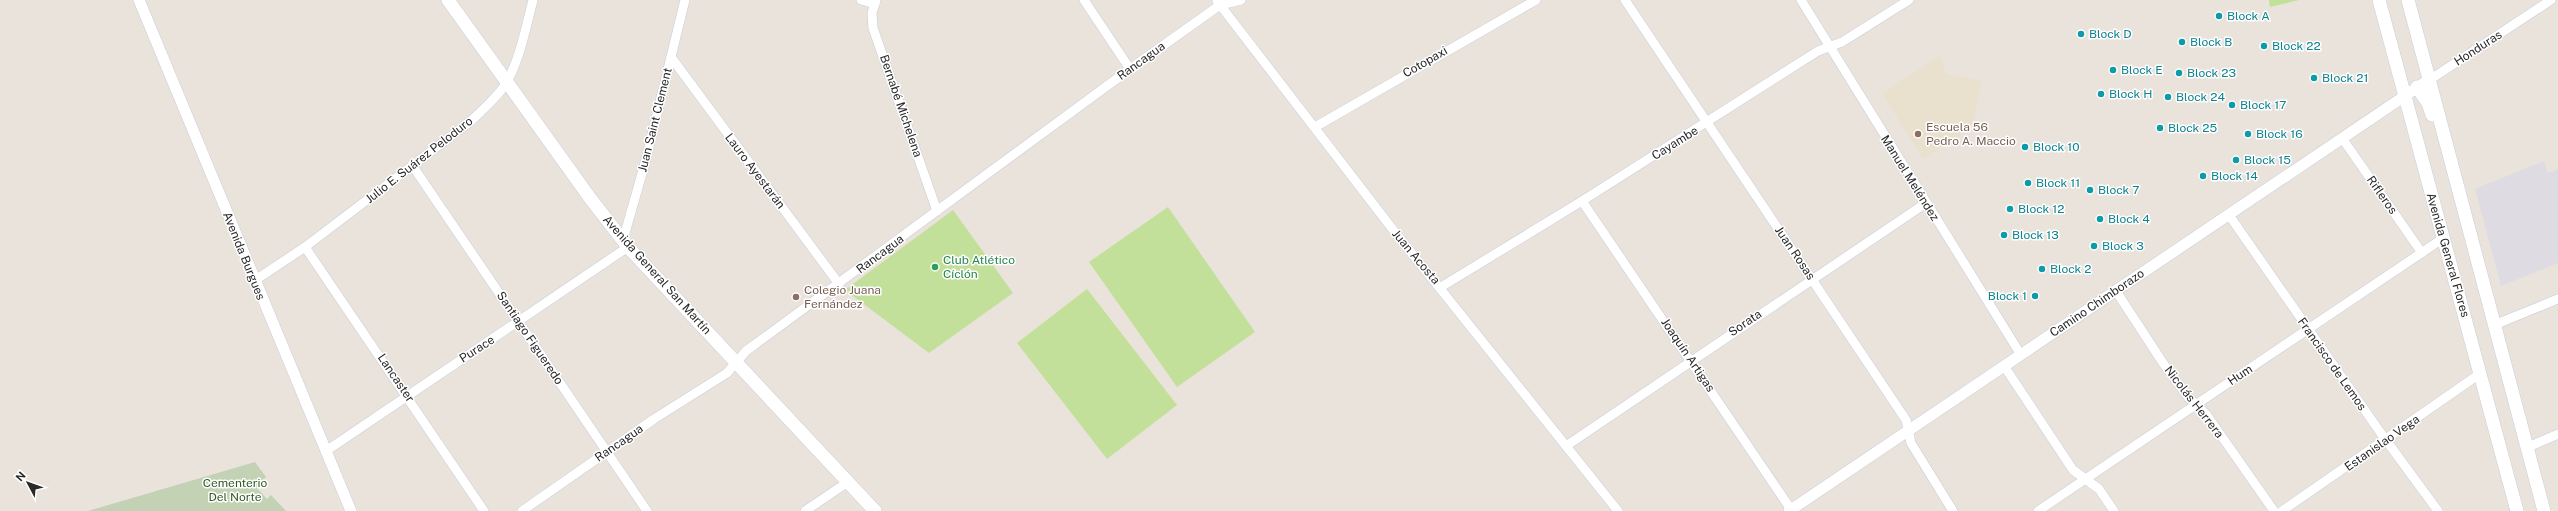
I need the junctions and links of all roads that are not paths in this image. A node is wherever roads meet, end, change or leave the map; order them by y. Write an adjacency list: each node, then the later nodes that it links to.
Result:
1 (139, 0): 38 (street, Avenida Burgues)
2 (448, 0): 21 (main road, Avenida General San Martín)
3 (533, 0): 21 (street, Julio E. Suárez Peloduro)
4 (685, 0): 18 (street, Juan Saint Clement)
5 (861, 0): 15 (street)
6 (1084, 0): 19 (street)
7 (1241, 0): 16 (street, Rancagua)
8 (1536, 0): 25 (street, Cotopaxi)
9 (1625, 0): 24 (street, Juan Rosas)
10 (1801, 0): 17 (street, Manuel Meléndez)
11 (1909, 0): 17 (street, Cayambe)
12 (2380, 0): 23 (main road, Avenida General Flores)
13 (2408, 0): 20 (main road)
14 (2551, 0): 20 (street, Honduras)
15 (875, 2): 31 (street, Bernabé Michelena)
16 (1218, 2): 19 (street, Rancagua); 25 (street, Juan Acosta)
17 (1830, 47): 24 (street, Cayambe); 29 (street, Manuel Meléndez)
18 (671, 57): 34 (street, Juan Saint Clement); 39 (street, Lauro Ayestarán)
19 (1130, 68): 31 (street, Rancagua)
20 (2431, 79): 22 (street, Honduras); 30 (main road)
21 (508, 81): 27 (street, Julio E. Suárez Peloduro); 34 (main road, Avenida General San Martín)
22 (2417, 87): 23 (street, Honduras); 30 (main road)
23 (2405, 94): 26 (street, Camino Chimborazo); 33 (main road, Avenida General Flores)
24 (1706, 123): 28 (street, Cayambe); 37 (street, Juan Rosas)
25 (1315, 127): 40 (street, Juan Acosta)
26 (2342, 138): 32 (street, Camino Chimborazo); 36 (street, Rifleros)
27 (412, 165): 35 (street, Julio E. Suárez Peloduro); 43 (street, Santiago Figueredo)
28 (1582, 201): 40 (street, Cayambe); 47 (street, Joaquín Artigas)
29 (1926, 203): 37 (street, Sorata); 46 (street, Manuel Meléndez)
30 (2465, 211): 44 (main road)
31 (937, 212): 39 (street, Rancagua)
32 (2229, 215): 41 (street, Camino Chimborazo); 45 (street, Francisco de Lemos)
33 (2442, 239): 36 (street, Hum); 50 (main road, Avenida General Flores)
34 (625, 244): 43 (street, Purace); 48 (main road, Avenida General San Martín)
35 (305, 247): 38 (street, Julio E. Suárez Peloduro); 51 (street, Lancaster)
36 (2422, 253): 45 (street, Hum)
37 (1812, 278): 47 (street, Sorata); 53 (street, Juan Rosas)
38 (254, 281): 58 (street, Avenida Burgues)
39 (839, 284): 48 (street, Rancagua)
40 (1440, 287): 56 (street, Juan Acosta)
41 (2116, 291): 46 (street, Camino Chimborazo); 52 (street, Nicolás Herrera)
42 (2558, 299): 44 (street)
43 (519, 322): 51 (street, Purace); 59 (street, Santiago Figueredo)
44 (2494, 325): 57 (main road)
45 (2308, 329): 52 (street, Hum); 55 (street, Francisco de Lemos)
46 (2021, 355): 49 (street, Camino Chimborazo)
47 (1692, 360): 56 (street, Sorata); 62 (street, Joaquín Artigas)
48 (736, 363): 59 (street, Rancagua); 61 (main road, Avenida General San Martín)
49 (2004, 366): 53 (street, Camino Chimborazo); 60 (street)
50 (2481, 373): 55 (street, Estanislao Vega); 76 (main road, Avenida General Flores)
51 (407, 395): 58 (street, Purace); 64 (street, Lancaster)
52 (2196, 405): 60 (street, Hum); 73 (street, Nicolás Herrera)
53 (1909, 430): 62 (street, Camino Chimborazo); 70 (street, Juan Rosas)
54 (2558, 434): 57 (street)
55 (2388, 440): 74 (street, Estanislao Vega); 75 (street, Francisco de Lemos)
56 (1566, 446): 69 (street, Juan Acosta)
57 (2526, 448): 77 (main road)
58 (326, 451): 63 (street, Avenida Burgues)
59 (607, 452): 65 (street, Rancagua); 66 (street, Santiago Figueredo)
60 (2085, 479): 71 (street, Hum); 72 (street)
61 (848, 482): 67 (street); 68 (main road, Avenida General San Martín)
62 (1791, 510)
63 (351, 511)
64 (484, 511)
65 (522, 511)
66 (647, 511)
67 (805, 511)
68 (875, 511)
69 (1618, 511)
70 (1953, 511)
71 (2038, 511)
72 (2114, 511)
73 (2274, 511)
74 (2282, 511)
75 (2438, 511)
76 (2517, 511)
77 (2544, 511)

